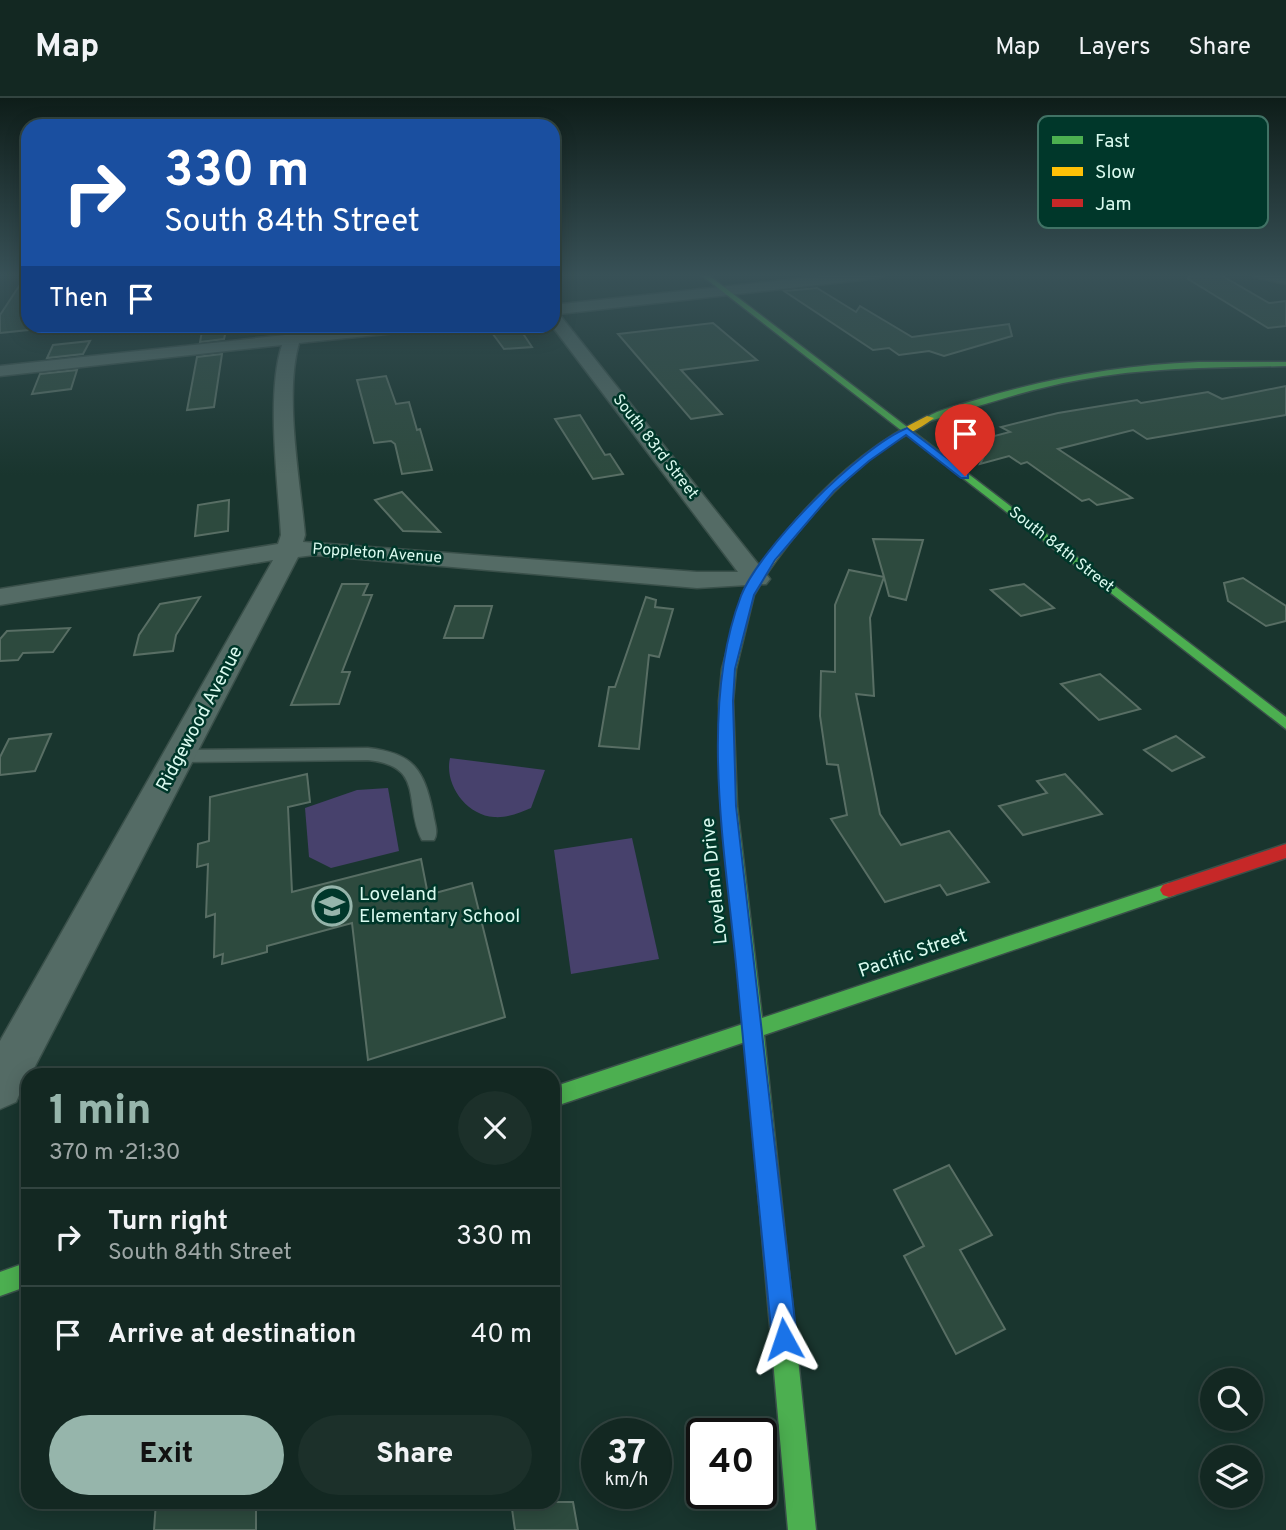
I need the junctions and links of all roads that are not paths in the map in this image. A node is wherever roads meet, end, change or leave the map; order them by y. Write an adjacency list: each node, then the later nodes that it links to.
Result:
1 (227, 341): 6 (street)
2 (291, 341): 8 (street, Ridgewood Avenue)
3 (572, 341): 9 (street, South 83rd Street)
4 (790, 341): 7 (main road, South 84th Street)
5 (1286, 364): 7 (main road, Loveland Drive)
6 (0, 371)
7 (907, 431): 9 (main road, Loveland Drive); 11 (main road, South 84th Street)
8 (288, 551): 9 (street, Poppleton Avenue); 10 (street, Poppleton Avenue); 12 (street, Ridgewood Avenue)
9 (757, 579): 15 (main road, Loveland Drive)
10 (0, 597)
11 (1286, 724)
12 (181, 756): 13 (lane); 16 (street, Ridgewood Avenue)
13 (428, 835)
14 (1286, 851): 15 (main road, Pacific Street)
15 (752, 1031): 17 (main road, Pacific Street); 20 (main road, Loveland Drive)
16 (0, 1086)
17 (560, 1095)
18 (21, 1276): 19 (main road)
19 (0, 1284)
20 (802, 1530)

